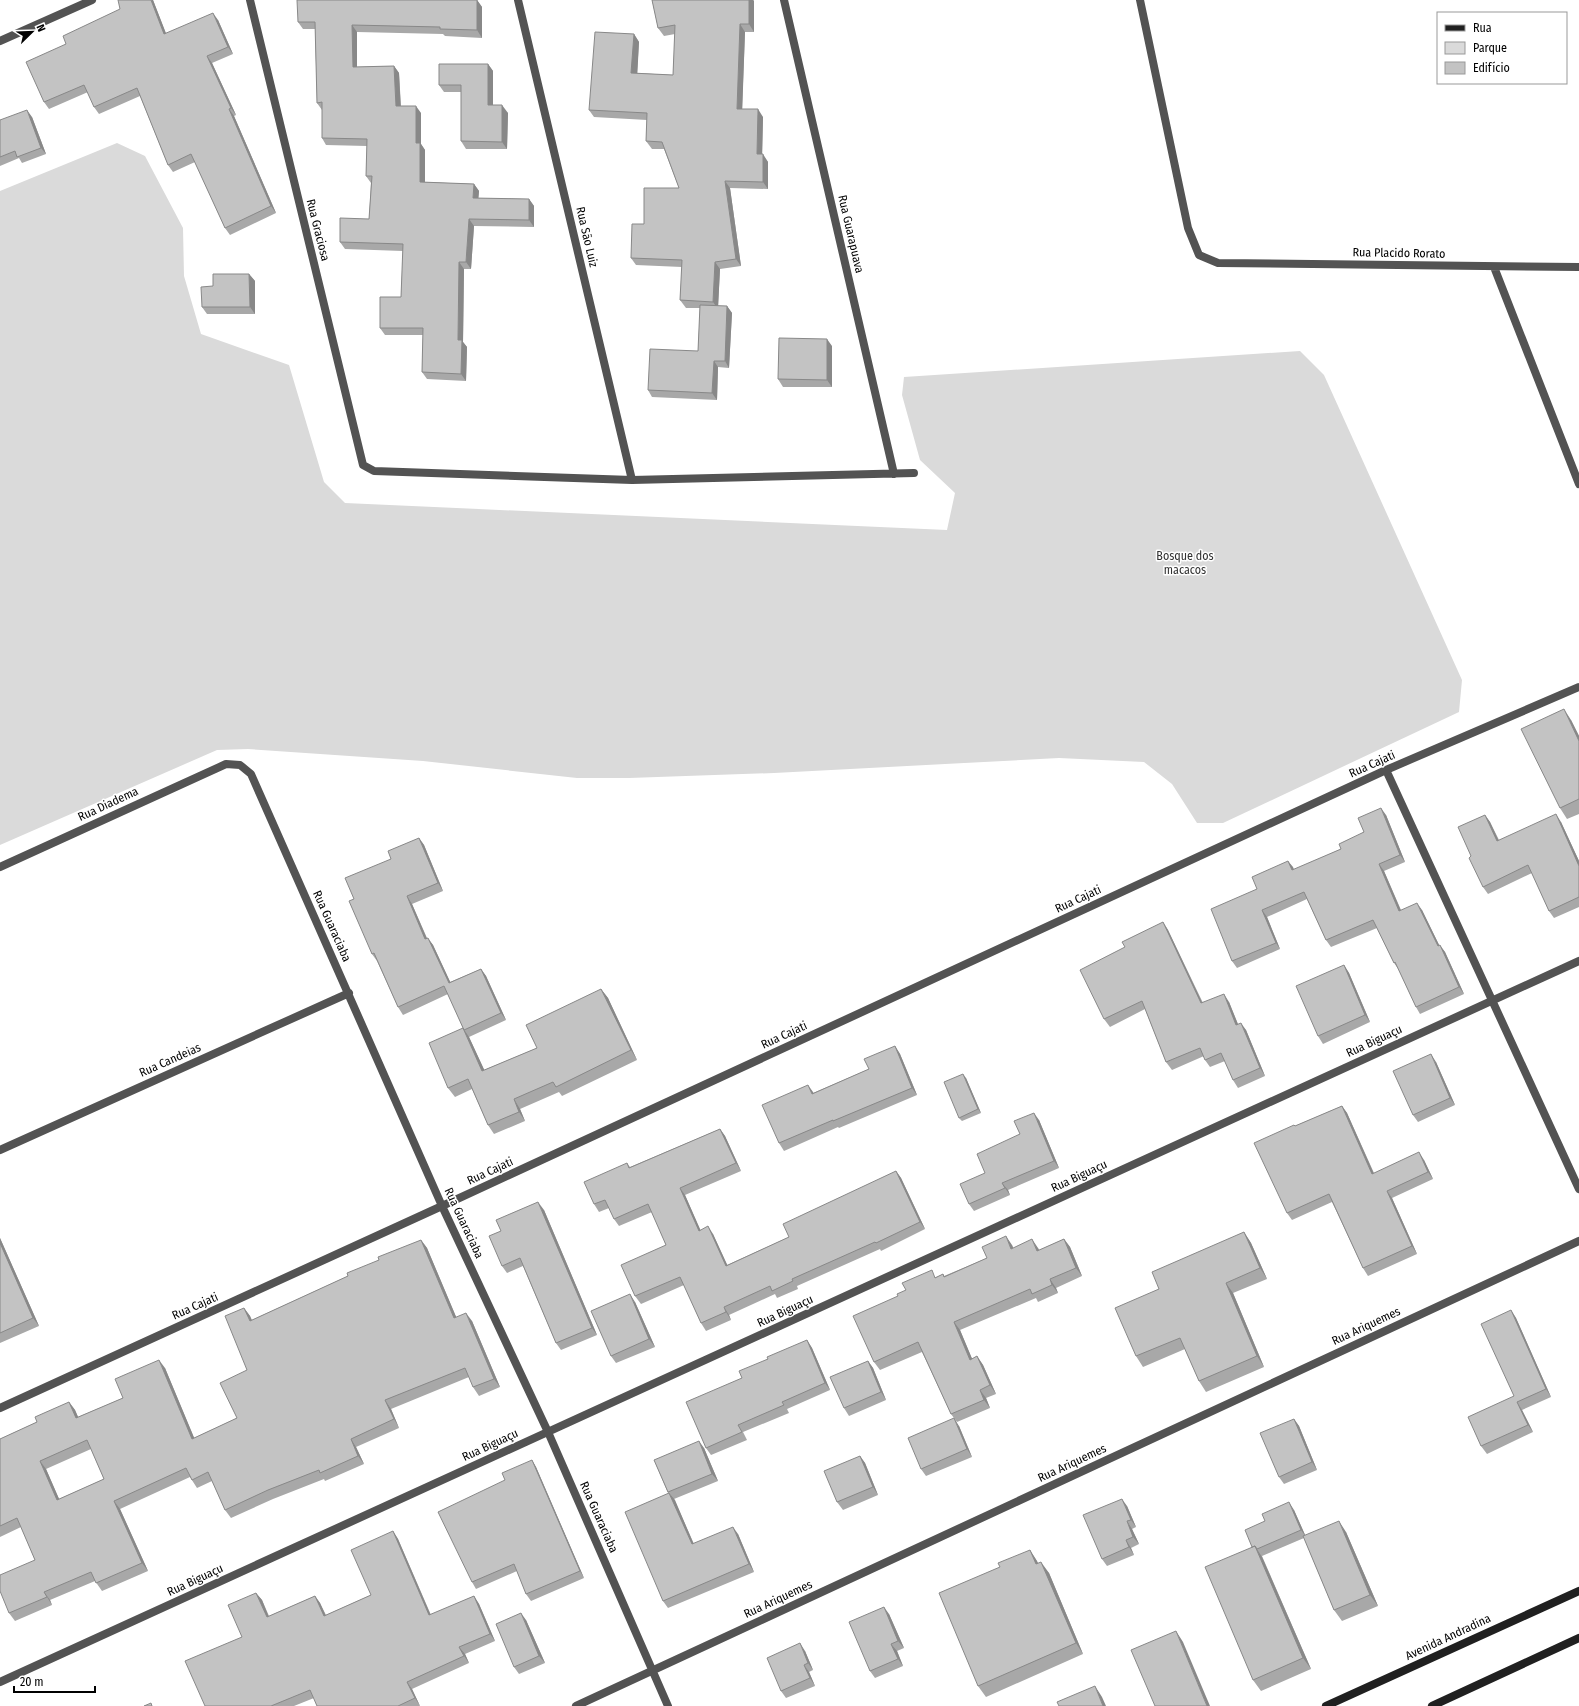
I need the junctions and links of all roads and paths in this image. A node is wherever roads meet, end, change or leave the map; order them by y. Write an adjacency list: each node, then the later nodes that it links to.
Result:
1 (92, 0): 6 (street)
2 (250, 0): 11 (street, Rua Graciosa)
3 (518, 0): 11 (street, Rua São Luiz)
4 (784, 0): 10 (street, Rua Guarapuava)
5 (1140, 0): 7 (street, Rua Placido Rorato)
6 (0, 41)
7 (1494, 267): 8 (street, Rua Placido Rorato); 12 (street)
8 (1579, 267)
9 (914, 473): 10 (street)
10 (894, 474): 11 (street)
11 (632, 480)
12 (1579, 484)
13 (1579, 688): 15 (street, Rua Cajati)
14 (226, 764): 16 (street, Rua Diadema); 18 (street, Rua Guaraciaba)
15 (1386, 770): 19 (street); 22 (street, Rua Cajati)
16 (0, 867)
17 (1579, 961): 19 (street, Rua Biguaçu)
18 (349, 993): 20 (street, Rua Candeias); 22 (street, Rua Guaraciaba)
19 (1491, 1001): 21 (street); 25 (street, Rua Biguaçu)
20 (0, 1150)
21 (1579, 1189)
22 (442, 1206): 24 (street, Rua Cajati); 25 (street, Rua Guaraciaba)
23 (1579, 1241): 28 (street, Rua Ariquemes)
24 (0, 1408)
25 (548, 1432): 28 (street, Rua Guaraciaba); 29 (street, Rua Biguaçu)
26 (1579, 1591): 32 (main road, Avenida Andradina)
27 (1579, 1638): 33 (main road)
28 (653, 1670): 30 (street, Rua Ariquemes); 31 (street, Rua Guaraciaba)
29 (0, 1682)
30 (576, 1706)
31 (668, 1706)
32 (1326, 1706)
33 (1432, 1706)

